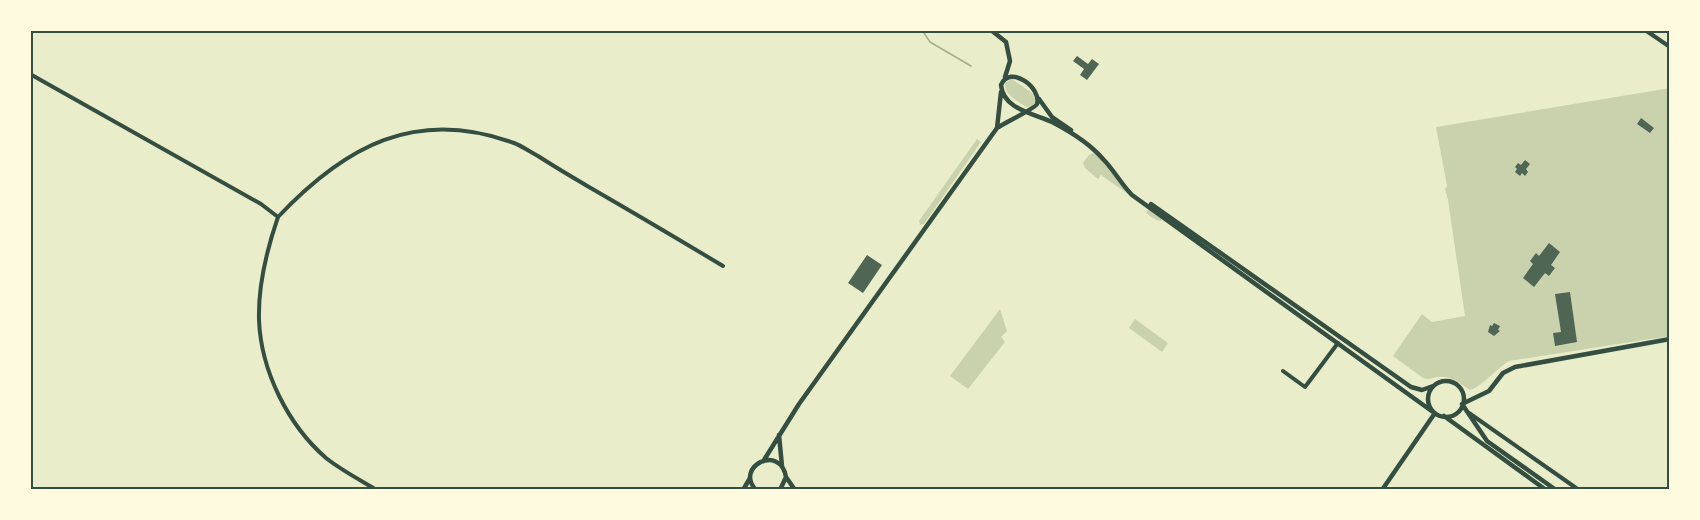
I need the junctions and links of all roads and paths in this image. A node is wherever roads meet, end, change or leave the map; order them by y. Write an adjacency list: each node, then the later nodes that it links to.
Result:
1 (991, 30): 4 (street)
2 (1646, 30): 3 (street)
3 (1670, 47)
4 (1009, 66): 6 (street); 7 (street)
5 (30, 74): 12 (street)
6 (1019, 78): 7 (street); 9 (street)
7 (1003, 79): 8 (street)
8 (1001, 92): 10 (street); 11 (street)
9 (1037, 97): 10 (street); 17 (street)
10 (1027, 112): 11 (street); 15 (street)
11 (997, 128): 22 (street)
12 (278, 217): 13 (street); 28 (street)
13 (723, 266)
14 (1670, 339): 18 (street)
15 (1338, 343): 16 (street); 19 (street)
16 (1283, 371)
17 (1433, 386): 18 (street); 19 (street)
18 (1462, 404): 20 (street); 21 (street)
19 (1434, 412): 21 (street); 33 (street)
20 (1469, 413): 23 (street); 36 (street)
21 (1444, 416): 23 (street)
22 (779, 435): 24 (street); 25 (street)
23 (1485, 443): 34 (street); 35 (street)
24 (764, 460): 25 (street); 27 (street)
25 (783, 468): 26 (street)
26 (786, 477): 31 (street); 32 (street)
27 (750, 478): 29 (street); 30 (street)
28 (377, 490)
29 (743, 490)
30 (756, 490)
31 (780, 490)
32 (795, 490)
33 (1382, 490)
34 (1546, 490)
35 (1556, 490)
36 (1579, 490)

